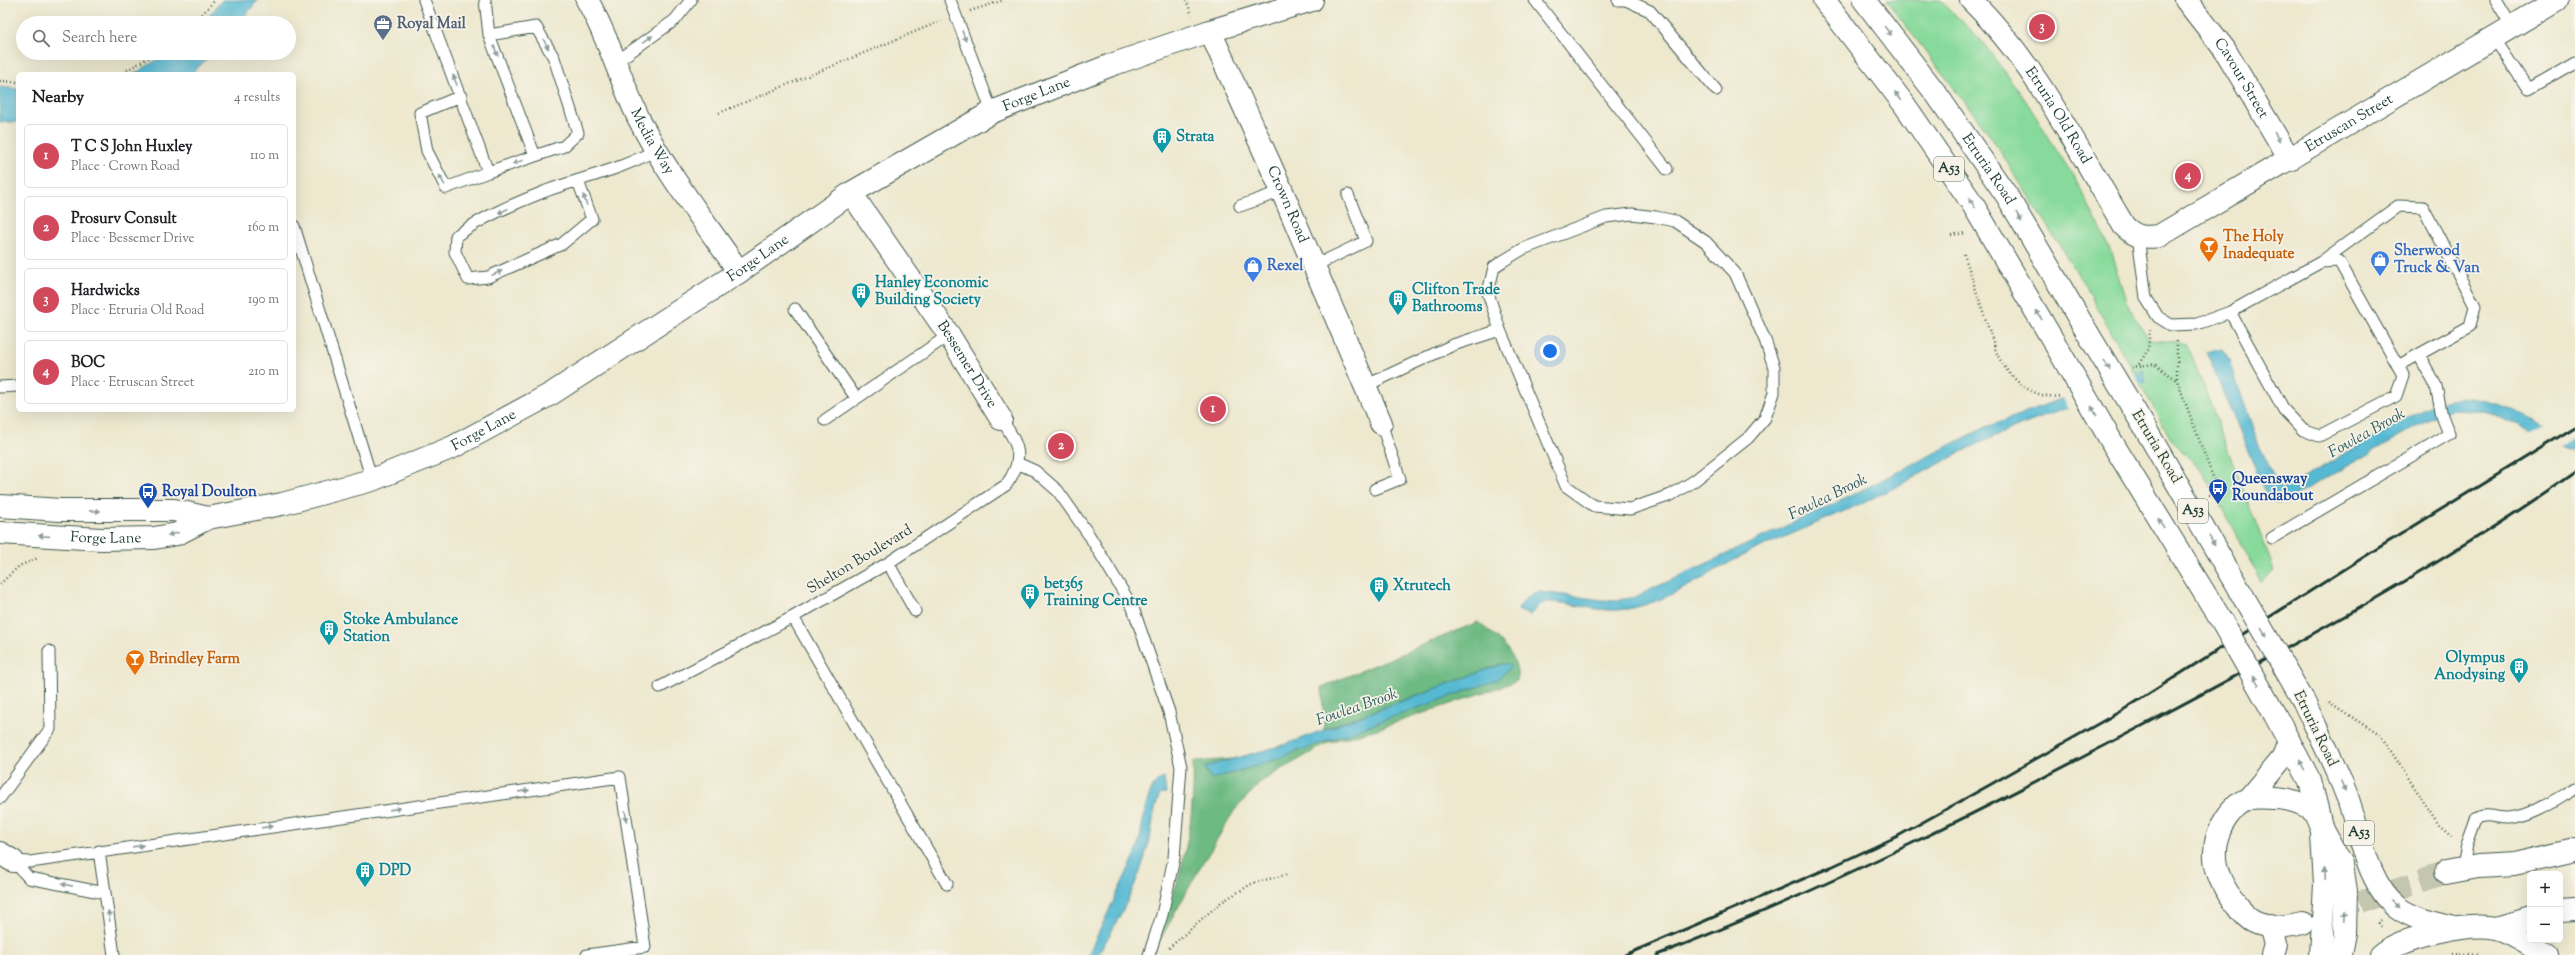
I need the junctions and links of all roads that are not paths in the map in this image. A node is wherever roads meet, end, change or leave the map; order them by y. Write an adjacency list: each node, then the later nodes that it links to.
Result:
1 (424, 0): 22 (lane, one-way to 1)
2 (485, 0): 17 (lane)
3 (587, 0): 19 (main road, Media Way)
4 (691, 0): 19 (lane, one-way to 4)
5 (950, 0): 23 (lane, one-way to 23)
6 (1312, 0): 16 (main road, Forge Lane)
7 (1535, 0): 27 (lane)
8 (1618, 0): 21 (lane)
9 (1824, 0): 64 (main road, Etruria Road / A53, one-way to 9, bridge)
10 (1864, 0): 78 (main road, Etruria Road / A53, one-way to 78, bridge)
11 (1971, 0): 35 (main road, Etruria Old Road)
12 (2186, 0): 26 (main road, Cavour Street, one-way to 26)
13 (2496, 0): 15 (lane)
14 (2558, 0): 15 (main road, Etruscan Street)
15 (2512, 27): 18 (main road, Etruscan Street)
16 (1210, 31): 23 (main road, Forge Lane); 30 (main road, Crown Road)
17 (489, 35): 25 (lane, one-way to 25); 25 (lane, one-way to 25)
18 (2494, 38): 20 (lane); 26 (main road, Etruscan Street)
19 (616, 62): 24 (main road, Media Way)
20 (2575, 62)
21 (1716, 90)
22 (461, 96): 28 (lane); 28 (lane, one-way to 22)
23 (992, 112): 31 (main road, Forge Lane)
24 (657, 149): 29 (lane); 38 (main road, Media Way)
25 (535, 156): 28 (lane, one-way to 28)
26 (2290, 160): 35 (main road, Etruscan Street)
27 (1667, 169)
28 (488, 172)
29 (578, 181): 29 (lane, one-way to 29)
30 (1282, 191): 33 (lane); 37 (main road, Crown Road)
31 (851, 193): 38 (main road, Forge Lane); 42 (main road, Bessemer Drive)
32 (1348, 195): 37 (lane)
33 (1240, 206)
34 (296, 233): 53 (lane)
35 (2138, 236): 40 (lane)
36 (2321, 262): 40 (lane); 43 (lane); 44 (lane)
37 (1314, 266): 46 (main road, Crown Road)
38 (739, 272): 53 (main road, Forge Lane)
39 (795, 309): 48 (lane)
40 (2230, 312): 44 (lane)
41 (1500, 330): 41 (lane); 46 (lane)
42 (949, 335): 48 (lane); 49 (main road, Bessemer Drive)
43 (2419, 355): 44 (lane); 58 (lane)
44 (2398, 366)
45 (16, 386): 47 (lane)
46 (1365, 386): 51 (main road, Crown Road)
47 (0, 387)
48 (856, 398): 50 (lane)
49 (1001, 419): 52 (lane)
50 (825, 420)
51 (1382, 423): 54 (lane)
52 (1017, 464): 59 (lane, Shelton Boulevard); 82 (lane)
53 (372, 480): 56 (main road, Forge Lane)
54 (1375, 490)
55 (0, 506): 56 (main road, Forge Lane, one-way to 56)
56 (208, 518): 57 (main road, Forge Lane, one-way to 57)
57 (0, 533)
58 (2272, 538)
59 (888, 563): 60 (lane); 61 (lane, Shelton Boulevard)
60 (915, 611)
61 (793, 617): 63 (lane, Shelton Boulevard); 73 (lane)
62 (49, 651): 66 (lane)
63 (660, 687)
64 (2289, 740): 67 (main road); 68 (main road, Etruria Road / A53, one-way to 64)
65 (2575, 788): 72 (lane)
66 (0, 798)
67 (2249, 798): 68 (main road); 77 (main road)
68 (2322, 829): 84 (main road, one-way to 68); 85 (main road, Etruria Road / A53, one-way to 68)
69 (2575, 850): 72 (main road)
70 (99, 851): 71 (lane); 74 (lane); 81 (lane, one-way to 81)
71 (6, 857): 74 (lane, one-way to 71)
72 (2454, 871)
73 (947, 884)
74 (105, 893): 80 (lane, one-way to 74)
75 (2527, 919): 79 (main road)
76 (2302, 923): 77 (main road)
77 (2270, 925): 83 (main road)
78 (2454, 928): 79 (main road, A53); 86 (main road, A53)
79 (2496, 928): 87 (main road, A53)
80 (114, 955)
81 (587, 955)
82 (1149, 955)
83 (2272, 955)
84 (2321, 955)
85 (2341, 955)
86 (2381, 955)
87 (2547, 955)

